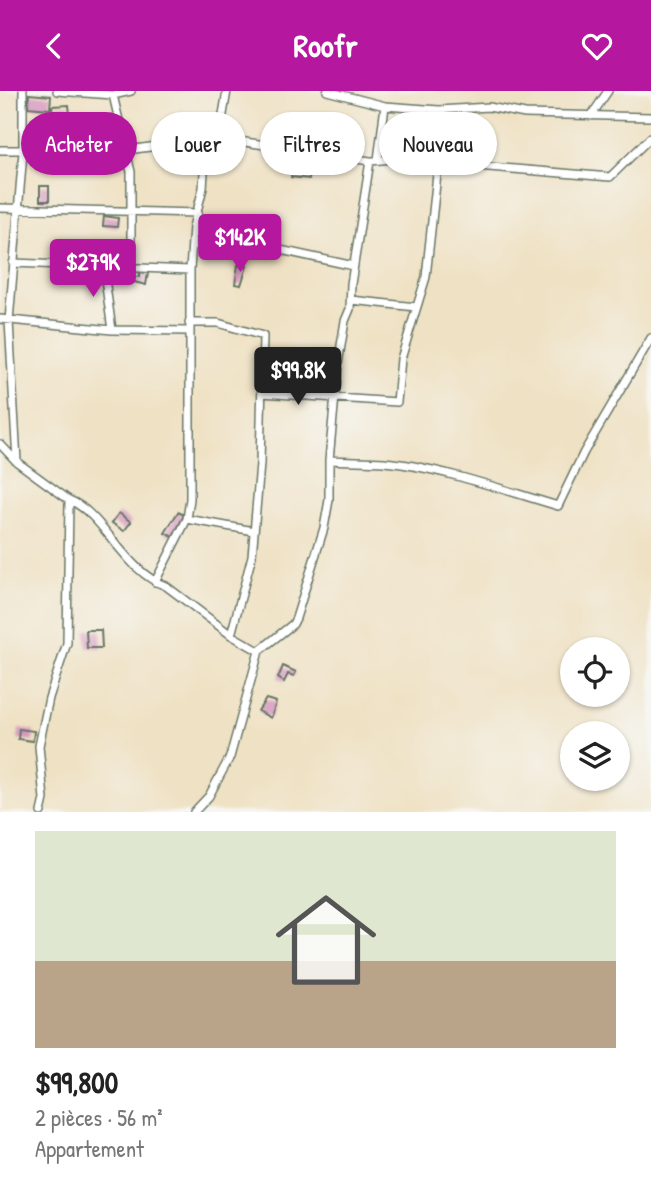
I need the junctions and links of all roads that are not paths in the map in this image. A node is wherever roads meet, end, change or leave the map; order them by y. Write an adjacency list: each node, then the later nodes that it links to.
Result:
1 (23, 91): 9 (street)
2 (57, 91): 7 (street)
3 (131, 91): 7 (street)
4 (227, 91): 11 (street)
5 (327, 91): 8 (street)
6 (608, 91): 12 (street)
7 (119, 93): 10 (street)
8 (385, 106): 12 (street); 18 (street)
9 (23, 112)
10 (122, 112)
11 (223, 112)
12 (591, 116): 13 (street)
13 (651, 117)
14 (651, 137): 20 (street)
15 (246, 142): 18 (street)
16 (0, 150): 17 (street)
17 (21, 152)
18 (374, 160): 19 (street); 32 (street)
19 (379, 160)
20 (497, 169)
21 (21, 175): 26 (street)
22 (129, 175): 27 (street)
23 (202, 175): 28 (street)
24 (438, 175): 36 (street)
25 (0, 208): 26 (street)
26 (18, 209): 27 (street); 30 (street)
27 (132, 209): 28 (street); 33 (street)
28 (198, 213): 29 (street)
29 (193, 227): 32 (street); 34 (street)
30 (13, 263): 31 (street); 38 (street)
31 (103, 264): 33 (street); 40 (street)
32 (354, 266): 35 (street)
33 (131, 267): 34 (street)
34 (191, 270): 39 (street)
35 (351, 300): 36 (street); 43 (street)
36 (416, 307): 43 (street)
37 (0, 319): 38 (street)
38 (9, 321): 40 (street); 46 (street)
39 (189, 327): 40 (street); 42 (street); 48 (street)
40 (111, 330)
41 (651, 338): 45 (street)
42 (262, 393): 43 (street); 49 (street)
43 (337, 398): 45 (street)
44 (0, 444): 46 (street)
45 (329, 460): 52 (street)
46 (17, 462): 47 (street)
47 (69, 500): 50 (street); 53 (street)
48 (187, 519): 49 (street); 50 (street)
49 (254, 531): 51 (street)
50 (155, 582): 51 (street)
51 (230, 635): 52 (street)
52 (259, 651): 54 (street)
53 (41, 812)
54 (194, 812)

